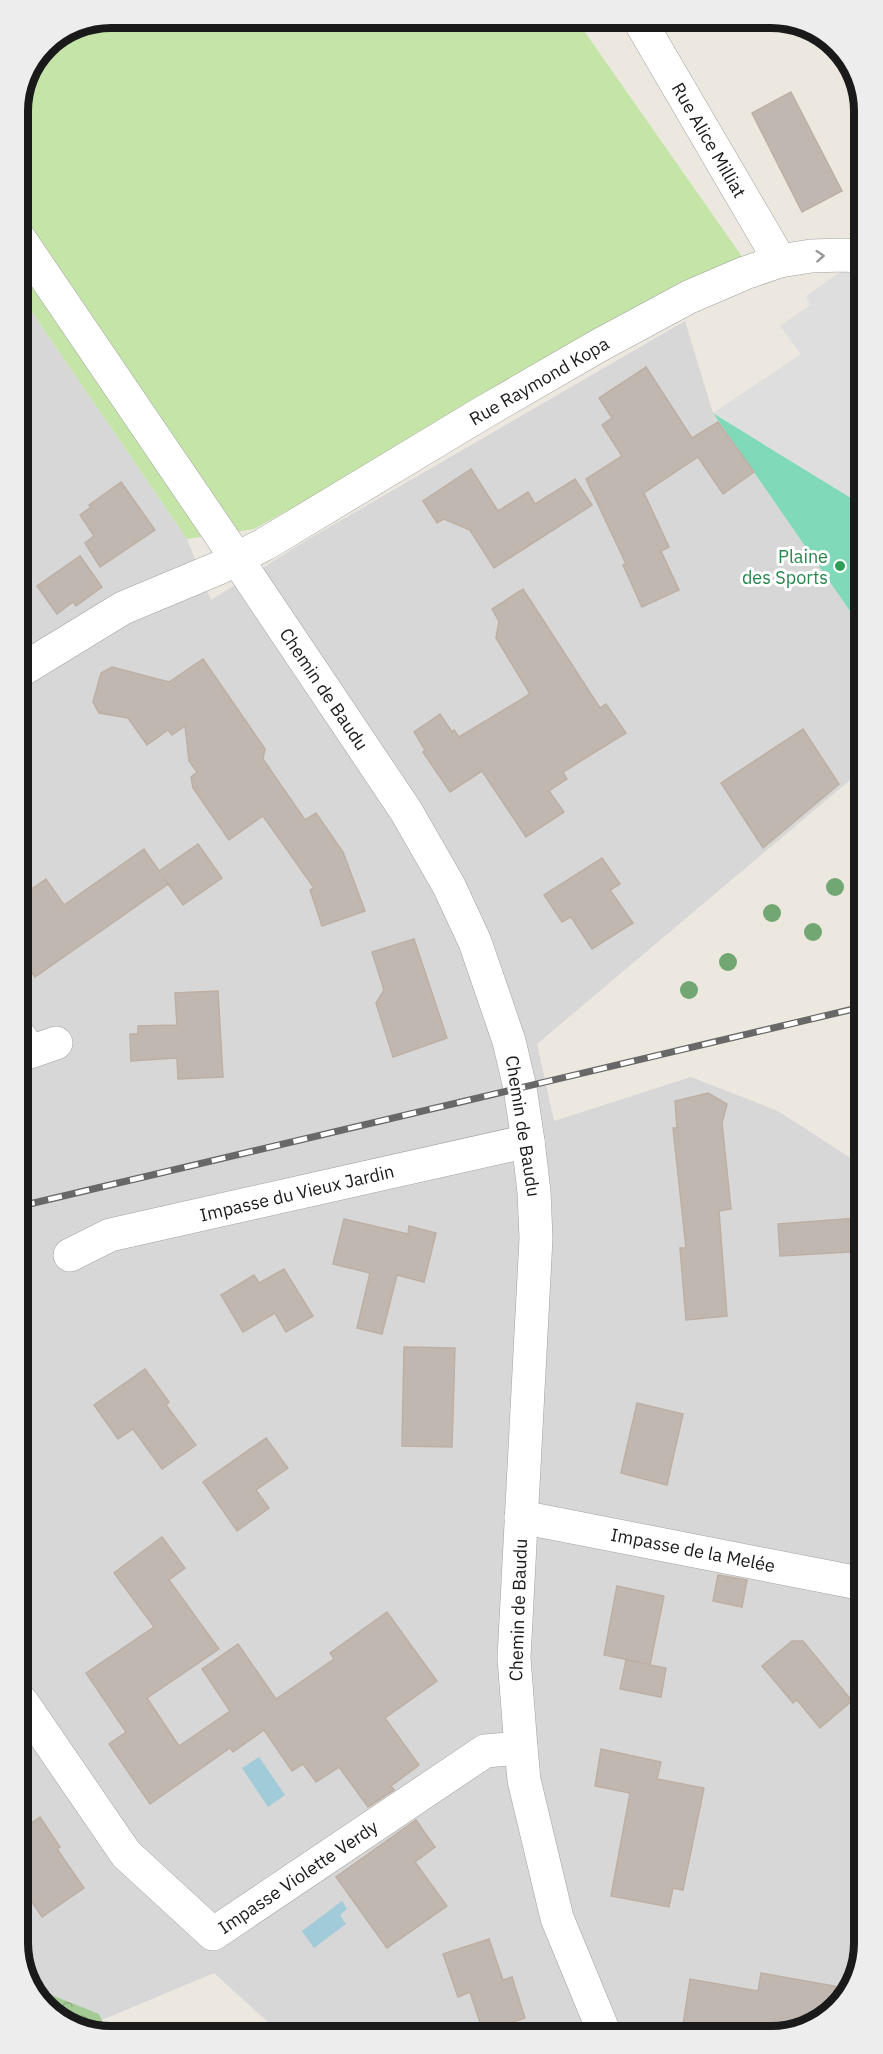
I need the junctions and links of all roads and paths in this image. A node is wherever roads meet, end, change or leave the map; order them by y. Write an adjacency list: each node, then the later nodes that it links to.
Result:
1 (644, 29): 4 (street, Rue Alice Milliat)
2 (29, 253): 5 (street, Chemin de Baudu)
3 (854, 256): 4 (street, Rue Raymond Kopa, one-way to 3)
4 (780, 261): 5 (street, Rue Raymond Kopa)
5 (237, 559): 6 (street, Rue Raymond Kopa); 9 (street, Chemin de Baudu)
6 (29, 666)
7 (56, 1043): 8 (street)
8 (28, 1050)
9 (528, 1141): 10 (street, Impasse du Vieux Jardin); 11 (street, Chemin de Baudu)
10 (70, 1255)
11 (521, 1517): 12 (street, Impasse de la Melée); 14 (street, Chemin de Baudu)
12 (854, 1582)
13 (28, 1711): 14 (street, Impasse Violette Verdy)
14 (521, 1748): 15 (street, Chemin de Baudu)
15 (601, 2026)

